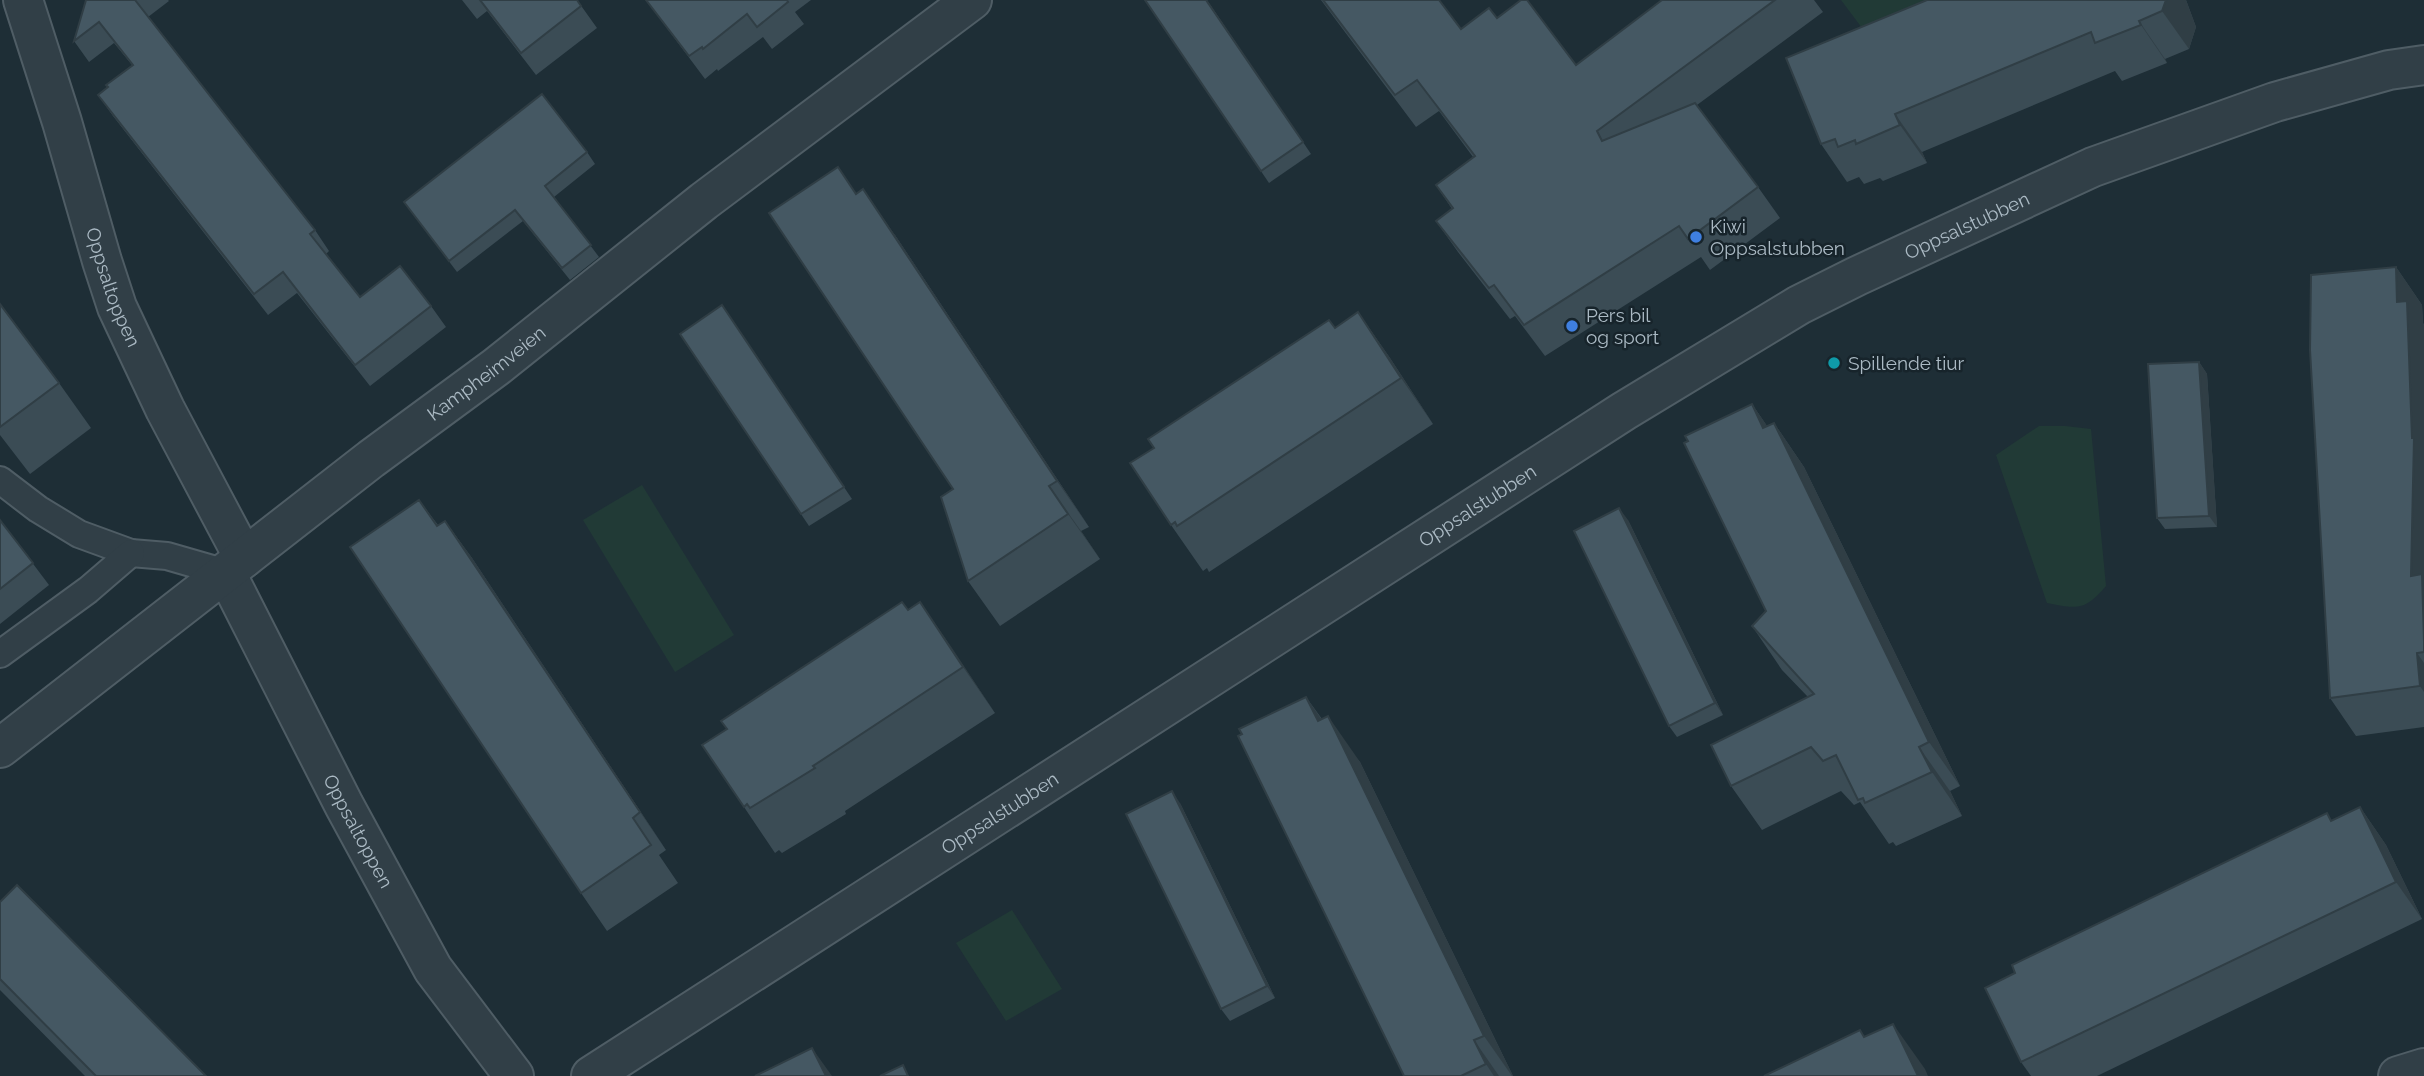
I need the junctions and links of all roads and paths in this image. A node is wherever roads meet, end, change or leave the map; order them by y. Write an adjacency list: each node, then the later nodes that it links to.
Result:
1 (23, 0): 6 (street, Oppsaltoppen)
2 (972, 0): 6 (street, Kampheimveien)
3 (2424, 65): 11 (street, Oppsalstubben)
4 (0, 480): 5 (lane)
5 (131, 553): 6 (lane); 7 (lane)
6 (235, 566): 8 (street, Kampheimveien); 10 (street, Oppsaltoppen)
7 (0, 654)
8 (0, 748)
9 (2424, 1068): 12 (street)
10 (514, 1076)
11 (591, 1076)
12 (2398, 1076)

